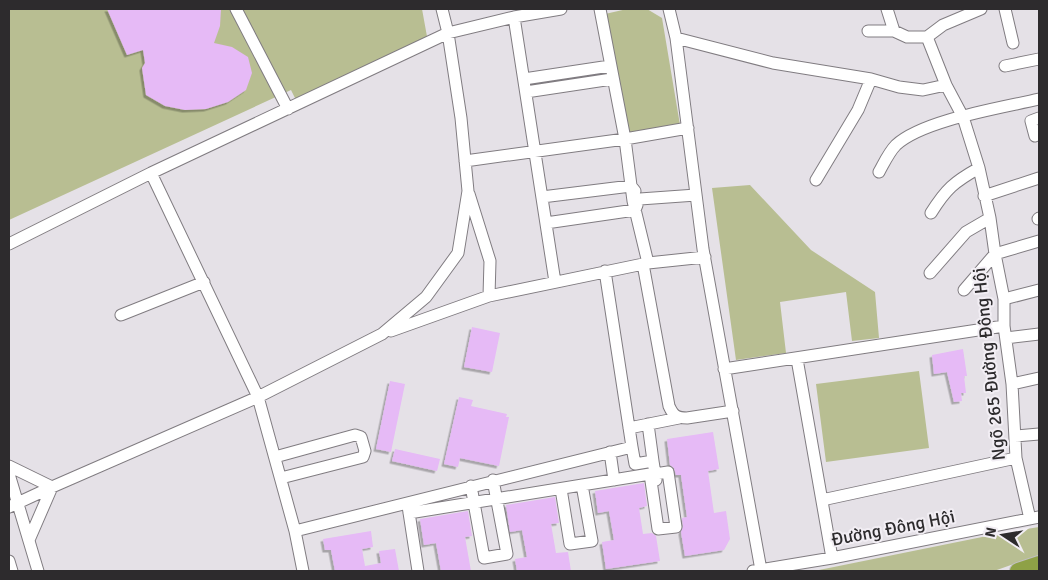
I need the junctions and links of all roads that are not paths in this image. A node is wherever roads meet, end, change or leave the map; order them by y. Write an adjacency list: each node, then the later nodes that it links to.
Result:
1 (236, 9): 25 (street)
2 (442, 9): 12 (street)
3 (560, 9): 9 (street)
4 (600, 9): 17 (street)
5 (669, 9): 14 (street)
6 (887, 9): 11 (street)
7 (982, 9): 13 (street)
8 (1005, 9): 15 (street)
9 (514, 17): 12 (street); 19 (street)
10 (868, 31): 11 (street)
11 (894, 31): 13 (street)
12 (448, 32): 25 (street); 32 (street)
13 (927, 37): 22 (street, Ngõ 265 Đường Đông Hội)
14 (676, 38): 21 (street); 28 (street)
15 (1013, 43)
16 (1039, 59): 18 (street)
17 (610, 66): 19 (street); 20 (street)
18 (1005, 66)
19 (524, 79): 23 (street)
20 (612, 79): 23 (street); 30 (street)
21 (871, 79): 22 (street); 37 (street)
22 (946, 85): 26 (street, Ngõ 265 Đường Đông Hội)
23 (526, 92): 31 (street)
24 (1037, 100): 26 (street); 27 (street)
25 (288, 109): 35 (street)
26 (963, 117): 33 (street, Ngõ 265 Đường Đông Hội); 34 (street)
27 (1039, 118): 29 (street)
28 (688, 128): 30 (street); 40 (street)
29 (1035, 136)
30 (625, 139): 31 (street); 38 (street)
31 (535, 151): 32 (street); 42 (street)
32 (466, 162): 39 (street)
33 (979, 168): 41 (street, Ngõ 265 Đường Đông Hội); 45 (street)
34 (879, 172)
35 (151, 173): 49 (street); 55 (street)
36 (1039, 178): 41 (street)
37 (816, 180)
38 (631, 186): 42 (street); 43 (street); 44 (street)
39 (468, 192): 59 (street); 63 (street)
40 (696, 195): 43 (street); 51 (street)
41 (984, 196): 46 (street, Ngõ 265 Đường Đông Hội)
42 (542, 198): 47 (street)
43 (640, 199): 44 (street)
44 (635, 210): 47 (street); 52 (street)
45 (931, 213)
46 (990, 218): 50 (street, Ngõ 265 Đường Đông Hội); 54 (street)
47 (546, 223): 56 (street)
48 (1039, 242): 50 (street)
49 (9, 244)
50 (995, 254): 57 (street); 60 (street, Ngõ 265 Đường Đông Hội)
51 (705, 257): 52 (street); 66 (street)
52 (645, 264): 53 (street); 71 (street)
53 (604, 272): 56 (street); 73 (street)
54 (930, 273)
55 (204, 282): 61 (street); 69 (street)
56 (556, 282): 59 (street)
57 (964, 290)
58 (1039, 290): 60 (street)
59 (489, 296): 63 (street)
60 (1004, 299): 62 (street, Ngõ 265 Đường Đông Hội)
61 (120, 315)
62 (1005, 332): 64 (street); 65 (street); 68 (street, Ngõ 265 Đường Đông Hội)
63 (382, 334): 69 (street)
64 (1039, 334)
65 (797, 359): 66 (street); 91 (street)
66 (724, 369): 70 (street)
67 (1039, 378): 68 (street)
68 (1012, 384): 75 (street, Ngõ 265 Đường Đông Hội)
69 (258, 397): 78 (street); 87 (street)
70 (733, 411): 71 (street); 105 (street)
71 (679, 418): 72 (street)
72 (648, 424): 73 (street); 80 (street)
73 (629, 428): 76 (street)
74 (1039, 434): 75 (street)
75 (1014, 436): 79 (street, Ngõ 265 Đường Đông Hội)
76 (632, 447): 77 (street); 80 (street)
77 (610, 452): 84 (street); 85 (street)
78 (275, 456): 83 (street); 83 (street)
79 (1016, 458): 91 (street); 95 (street, Ngõ 265 Đường Đông Hội)
80 (653, 461): 85 (street)
81 (9, 466): 87 (street)
82 (9, 474): 93 (street)
83 (281, 478): 96 (street)
84 (494, 480): 88 (street); 90 (street)
85 (614, 480): 86 (street)
86 (582, 485): 89 (street); 89 (street)
87 (52, 486): 93 (street); 97 (street)
88 (471, 486): 92 (street); 94 (street)
89 (560, 489): 90 (street)
90 (498, 500): 92 (street); 92 (street)
91 (822, 500): 98 (street)
92 (474, 504): 94 (street)
93 (14, 505): 97 (street)
94 (408, 508): 96 (street); 104 (street)
95 (1035, 518): 98 (street, Đường Đông Hội)
96 (295, 531): 103 (street)
97 (29, 540): 102 (street)
98 (832, 558): 105 (street, Đường Đông Hội)
99 (9, 561): 101 (street)
100 (1039, 564): 106 (highway)
101 (12, 571)
102 (38, 571)
103 (304, 571)
104 (418, 571)
105 (757, 571)
106 (1018, 571)

